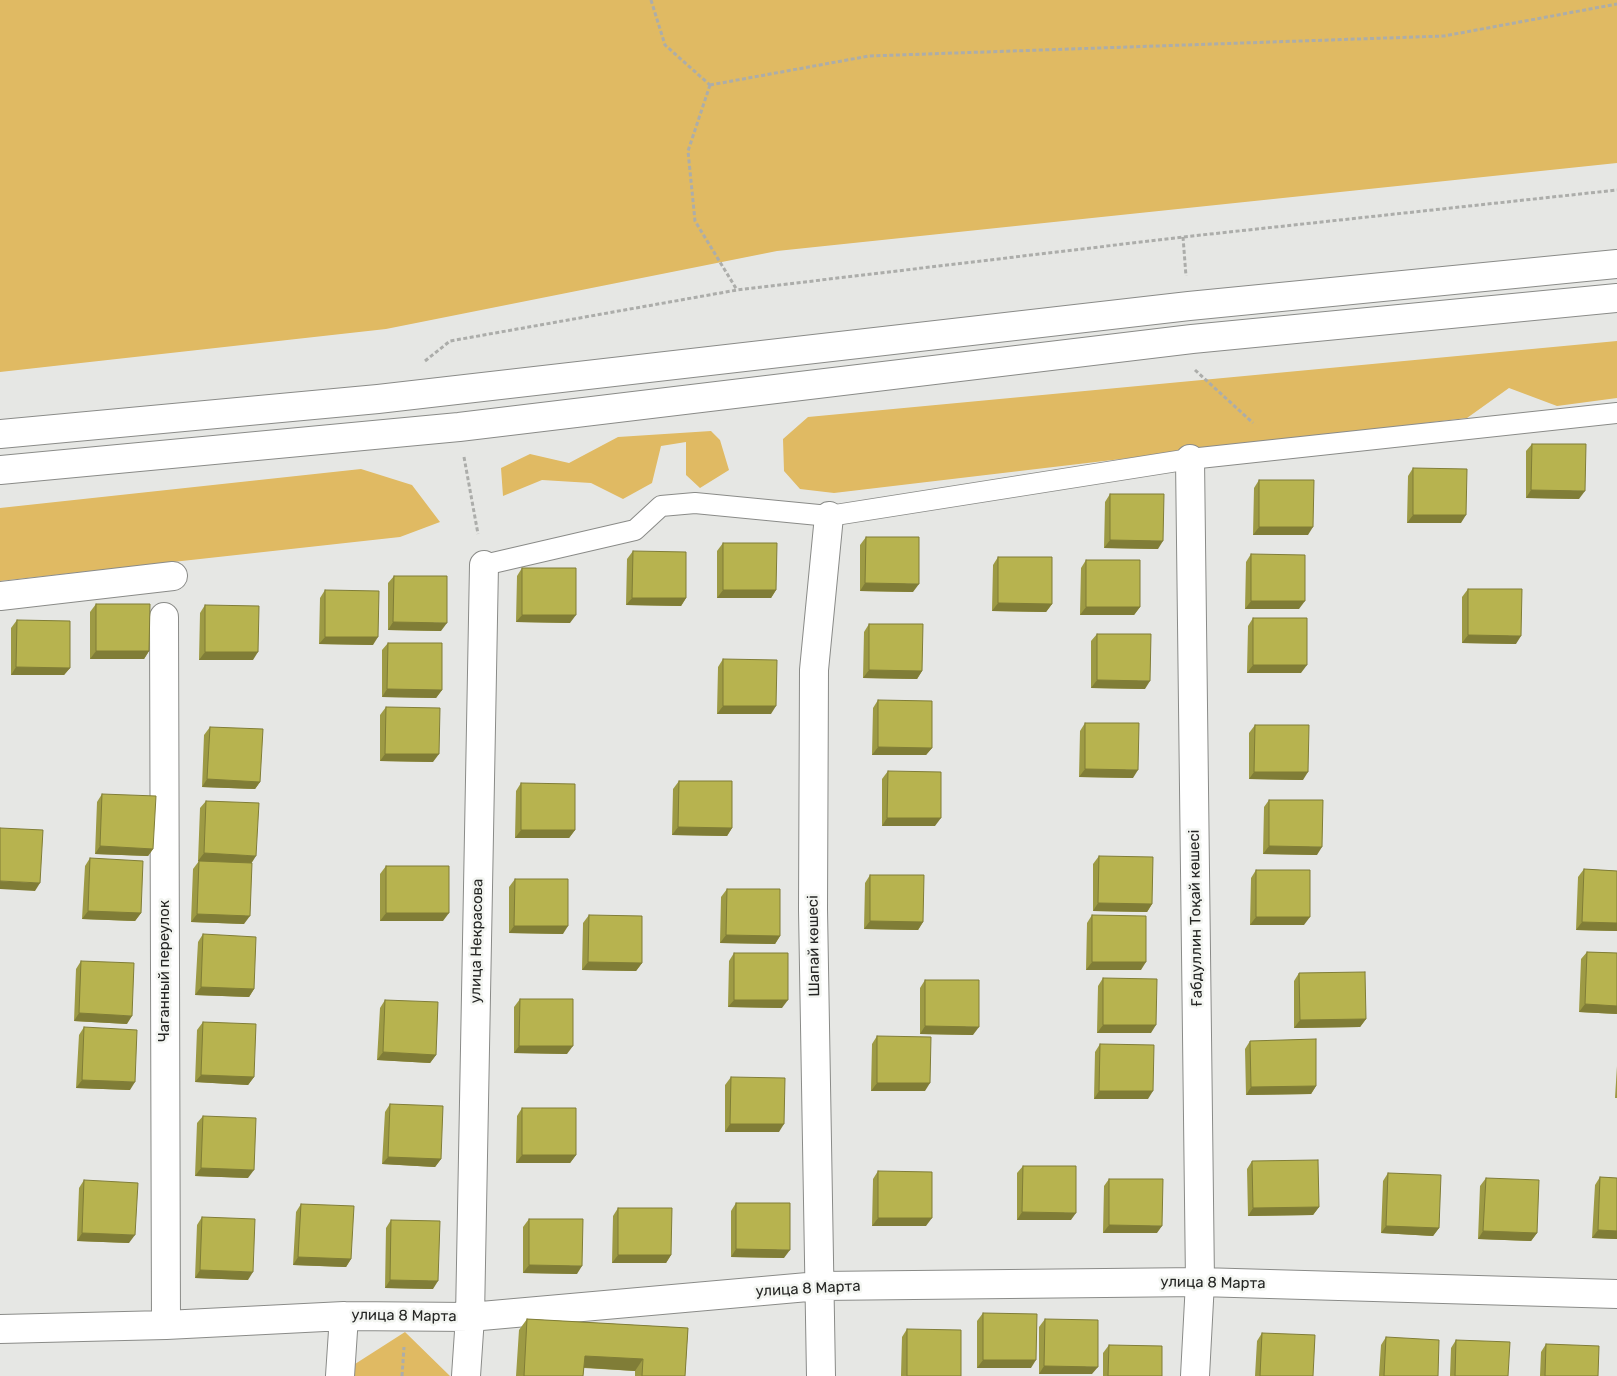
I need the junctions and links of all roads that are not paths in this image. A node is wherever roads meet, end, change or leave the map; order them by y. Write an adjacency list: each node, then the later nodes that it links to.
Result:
1 (1617, 264): 4 (street)
2 (1617, 298): 6 (street)
3 (1617, 412): 5 (lane)
4 (0, 434)
5 (1190, 459): 7 (lane); 12 (street, Ғабдуллин Тоқай көшесі)
6 (0, 470)
7 (829, 516): 8 (lane); 13 (street, Шапай көшесі)
8 (484, 565): 16 (street, улица Некрасова)
9 (173, 576): 10 (street)
10 (0, 596)
11 (164, 617): 17 (street, Чаганный переулок)
12 (1200, 1282): 13 (street, улица 8 Марта); 14 (street, улица 8 Марта); 22 (street, Ғабдуллин Тоқай көшесі)
13 (819, 1286): 16 (street, улица 8 Марта); 21 (street, Шапай көшесі)
14 (1617, 1294)
15 (344, 1316): 16 (street, улица 8 Марта); 17 (street, улица 8 Марта); 19 (street)
16 (470, 1317): 20 (street, улица Некрасова)
17 (166, 1325): 18 (street, улица 8 Марта)
18 (0, 1329)
19 (340, 1376)
20 (466, 1376)
21 (821, 1376)
22 (1195, 1376)

